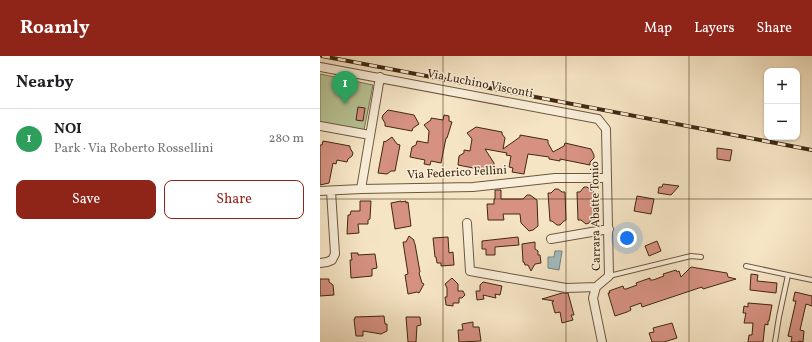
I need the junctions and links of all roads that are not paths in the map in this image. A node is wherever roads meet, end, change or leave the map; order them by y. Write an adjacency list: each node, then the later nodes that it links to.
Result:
1 (320, 67): 2 (street, Via Luchino Visconti)
2 (380, 78): 4 (street, Via Luchino Visconti); 5 (street)
3 (320, 126): 5 (street)
4 (606, 129): 6 (street, Carrara Abatte Tonio)
5 (370, 135): 7 (street)
6 (607, 178): 7 (street, Via Federico Fellini); 11 (street, Carrara Abatte Tonio)
7 (361, 189): 9 (street, Via Federico Fellini)
8 (320, 191): 9 (street, Via Federico Fellini)
9 (331, 191): 14 (street)
10 (467, 223): 19 (street)
11 (609, 229): 12 (street); 17 (street, Carrara Abatte Tonio)
12 (551, 238)
13 (701, 257): 17 (lane)
14 (320, 263)
15 (746, 266): 16 (lane)
16 (788, 275): 18 (lane); 21 (lane)
17 (609, 276): 19 (street, Carrara Abatte Tonio)
18 (812, 280)
19 (596, 287): 20 (street, Carrara Abatte Tonio)
20 (602, 342)
21 (775, 342)

